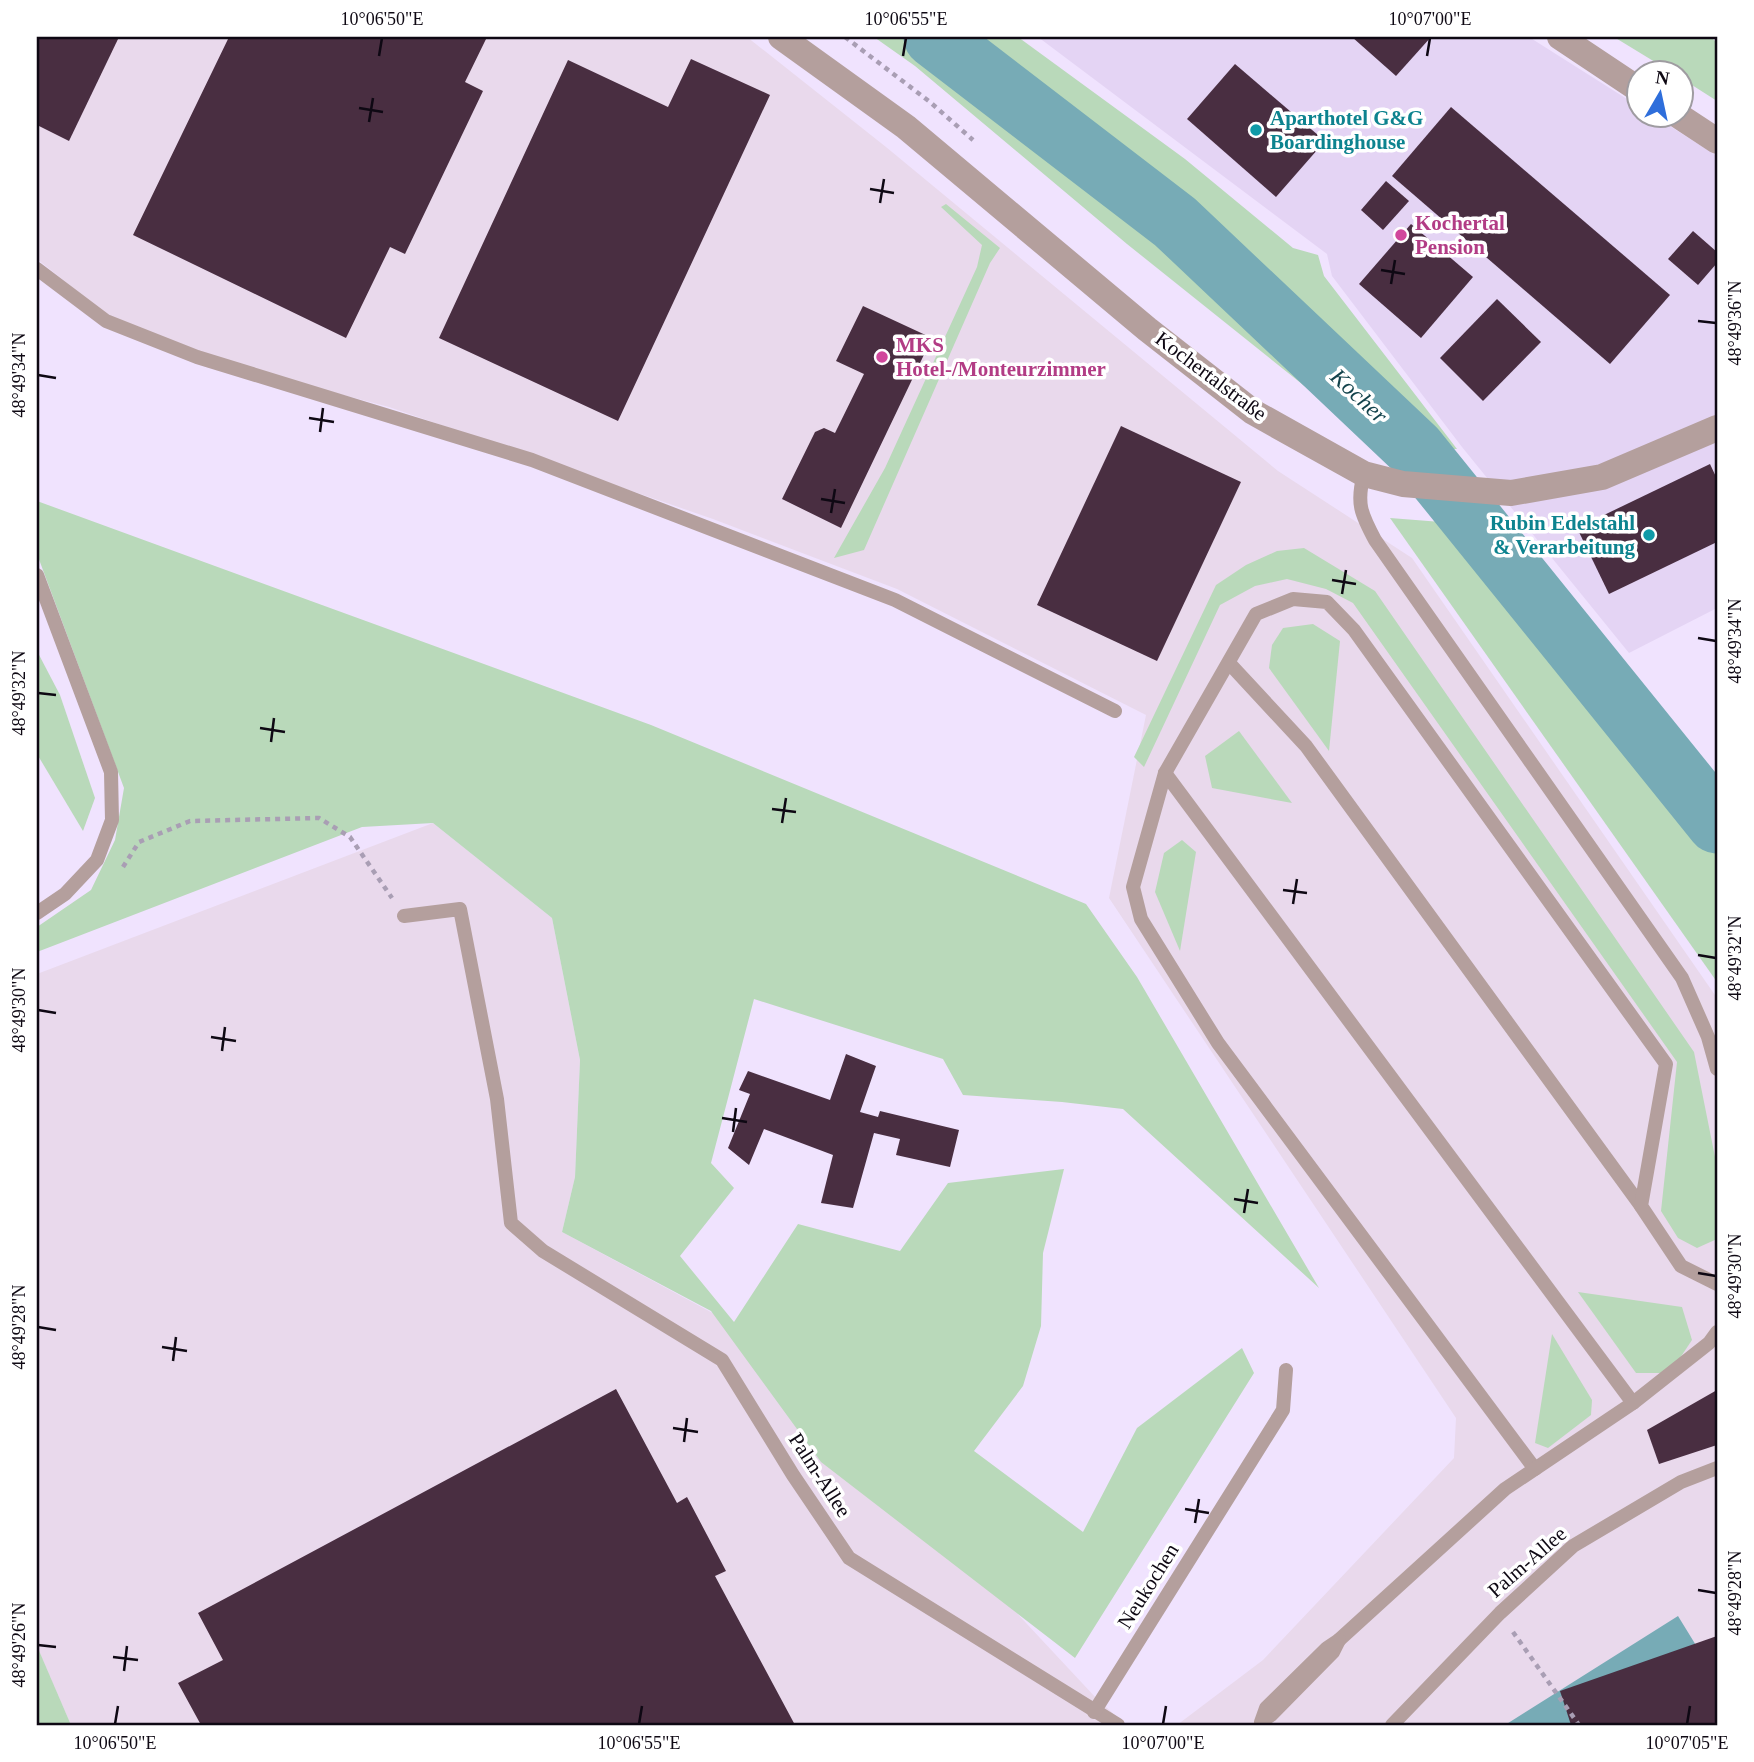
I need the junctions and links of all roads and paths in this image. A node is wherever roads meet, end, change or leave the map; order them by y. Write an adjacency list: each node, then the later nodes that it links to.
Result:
1 (781, 37): 10 (street, Kochertalstraße)
2 (845, 37): 7 (path)
3 (1560, 37): 4 (street)
4 (1624, 79)
5 (1694, 126): 6 (street)
6 (1717, 141)
7 (981, 147)
8 (37, 269): 13 (lane)
9 (1717, 428): 10 (street, Kochertalstraße)
10 (1364, 474): 18 (lane)
11 (37, 575): 16 (lane)
12 (1229, 663): 14 (lane); 19 (lane); 19 (lane)
13 (1115, 711)
14 (1165, 773): 23 (lane); 25 (lane)
15 (120, 871): 17 (path)
16 (37, 913)
17 (404, 916): 27 (lane, Palm-Allee)
18 (1717, 1069)
19 (1641, 1206): 20 (lane)
20 (1717, 1284)
21 (1717, 1332): 23 (lane)
22 (1286, 1370): 27 (lane, Neukochen)
23 (1633, 1403): 25 (lane)
24 (1717, 1468): 26 (lane, Palm-Allee)
25 (1535, 1469): 28 (lane)
26 (1500, 1613): 30 (lane, Palm-Allee); 31 (path)
27 (1094, 1712): 29 (lane, Palm-Allee)
28 (1259, 1723)
29 (1118, 1725)
30 (1392, 1725)
31 (1579, 1725)

